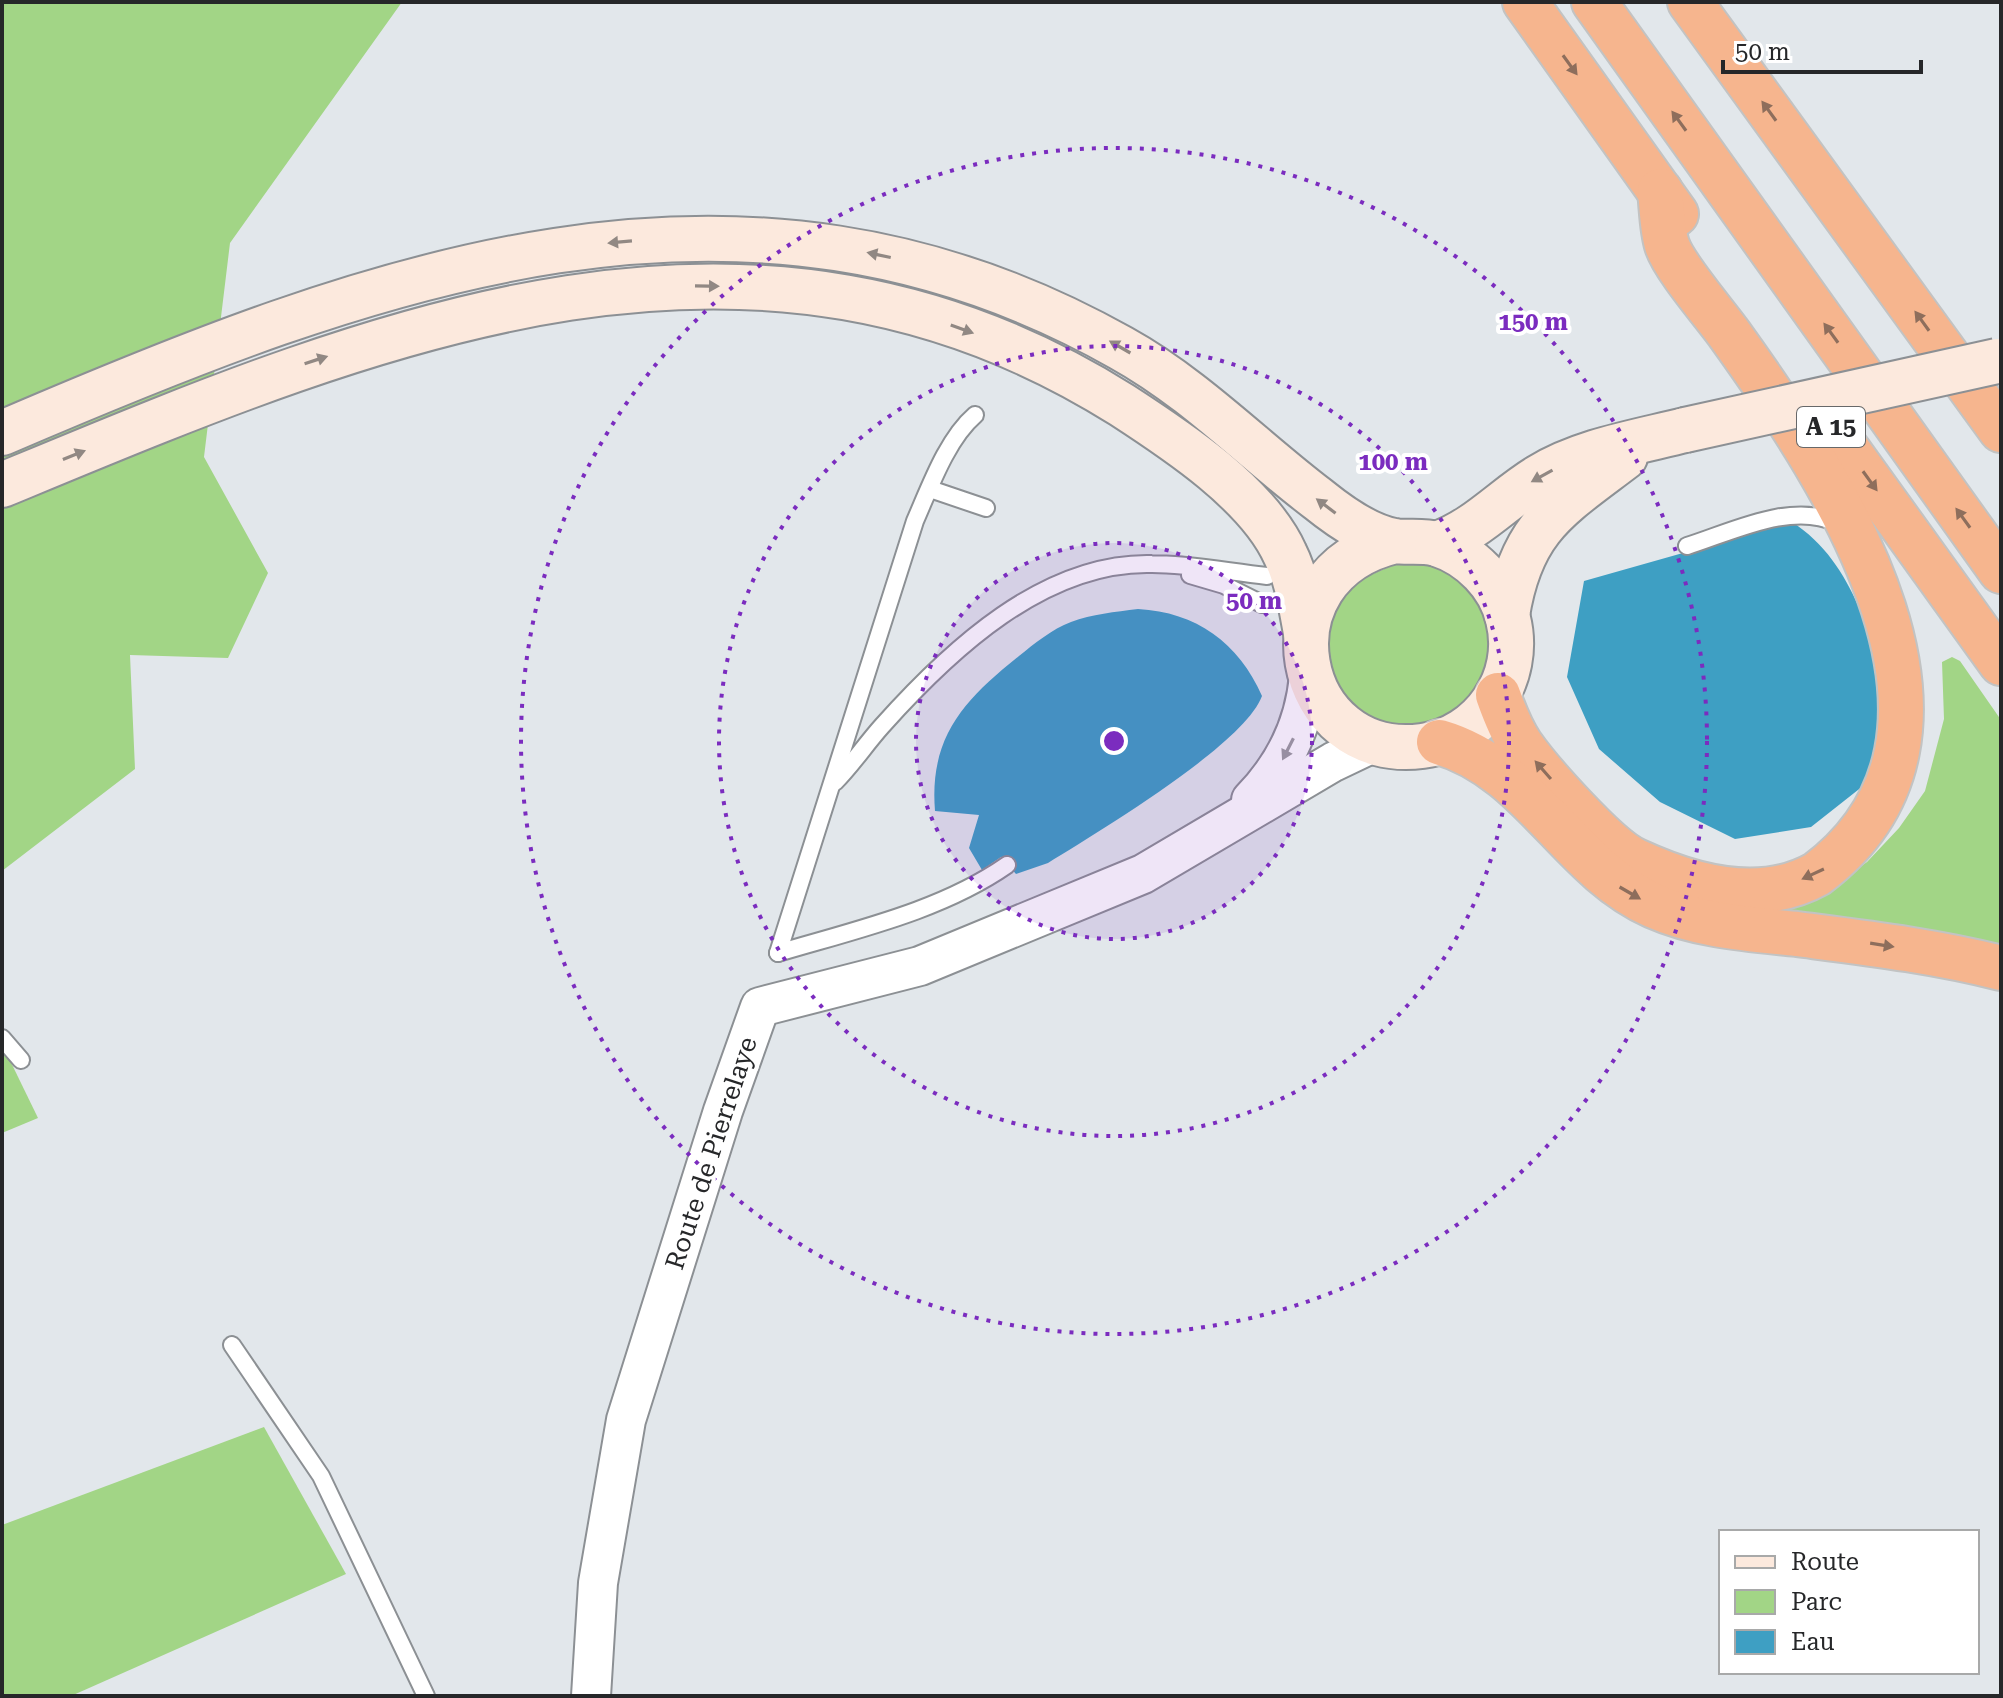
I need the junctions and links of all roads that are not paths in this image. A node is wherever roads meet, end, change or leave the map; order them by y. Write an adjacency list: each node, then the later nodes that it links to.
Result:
1 (1525, 2): 4 (highway, A 15, one-way to 4)
2 (1594, 2): 17 (highway, A 15, one-way to 2)
3 (1690, 2): 7 (highway, one-way to 3)
4 (1660, 191): 13 (highway); 22 (highway, A 15, one-way to 22)
5 (1999, 361): 9 (main road, bridge)
6 (975, 415): 11 (lane)
7 (2000, 428)
8 (2, 433): 14 (main road, one-way to 8)
9 (1642, 443): 14 (main road, one-way to 14); 20 (main road)
10 (2, 485): 21 (main road, one-way to 21)
11 (930, 489): 12 (lane); 27 (lane)
12 (986, 508)
13 (1871, 540): 15 (lane); 24 (highway, one-way to 24)
14 (1416, 543): 20 (main road); 21 (main road)
15 (1687, 546)
16 (1150, 563): 18 (lane); 19 (lane); 27 (lane)
17 (2001, 571)
18 (1267, 576)
19 (1262, 604)
20 (1507, 615): 24 (main road)
21 (1306, 633): 23 (main road)
22 (2001, 663)
23 (1309, 675): 25 (main road); 28 (street, Route de Pierrelaye, one-way to 28)
24 (1498, 695): 26 (main road)
25 (1375, 742): 26 (main road); 28 (street, Route de Pierrelaye)
26 (1439, 742): 30 (highway, one-way to 30)
27 (832, 786): 29 (lane)
28 (1225, 826): 35 (street, Route de Pierrelaye)
29 (1007, 865)
30 (2001, 968)
31 (2, 1038): 32 (lane)
32 (21, 1060)
33 (232, 1345): 34 (lane)
34 (426, 1696)
35 (591, 1696)

